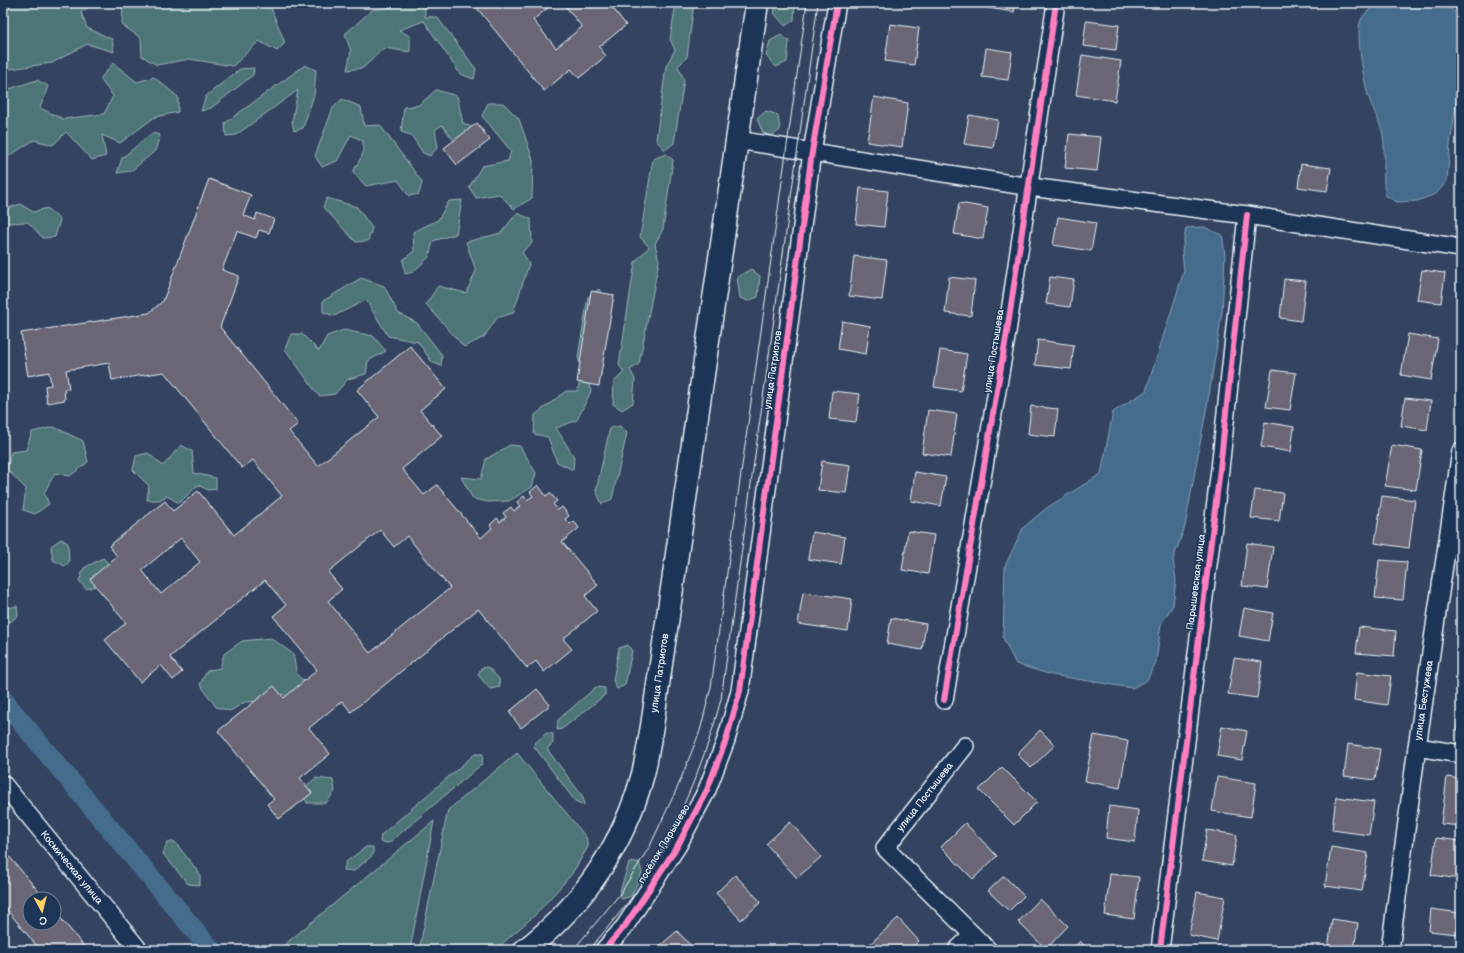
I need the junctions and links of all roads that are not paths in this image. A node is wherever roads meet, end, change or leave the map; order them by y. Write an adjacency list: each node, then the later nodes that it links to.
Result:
1 (757, 3): 4 (main road, улица Патриотов)
2 (837, 3): 5 (street, улица Патриотов)
3 (1056, 3): 6 (street, улица Постышева)
4 (737, 140): 5 (street); 18 (main road, улица Патриотов)
5 (812, 152): 6 (street); 11 (street, улица Патриотов)
6 (1030, 187): 7 (street); 10 (street, улица Постышева)
7 (1247, 215): 8 (street); 22 (street, Парышевская улица)
8 (1461, 248)
9 (1461, 451): 13 (street, улица Бестужева)
10 (944, 700)
11 (726, 740): 19 (street, посёлок Парышево)
12 (965, 746): 16 (street, улица Постышева)
13 (1417, 747): 14 (street); 23 (street, улица Бестужева)
14 (1461, 754)
15 (3, 784): 17 (street, Космическая улица)
16 (973, 935): 20 (street); 21 (street)
17 (139, 950)
18 (525, 950)
19 (604, 950)
20 (957, 950)
21 (988, 950)
22 (1160, 950)
23 (1390, 950)

